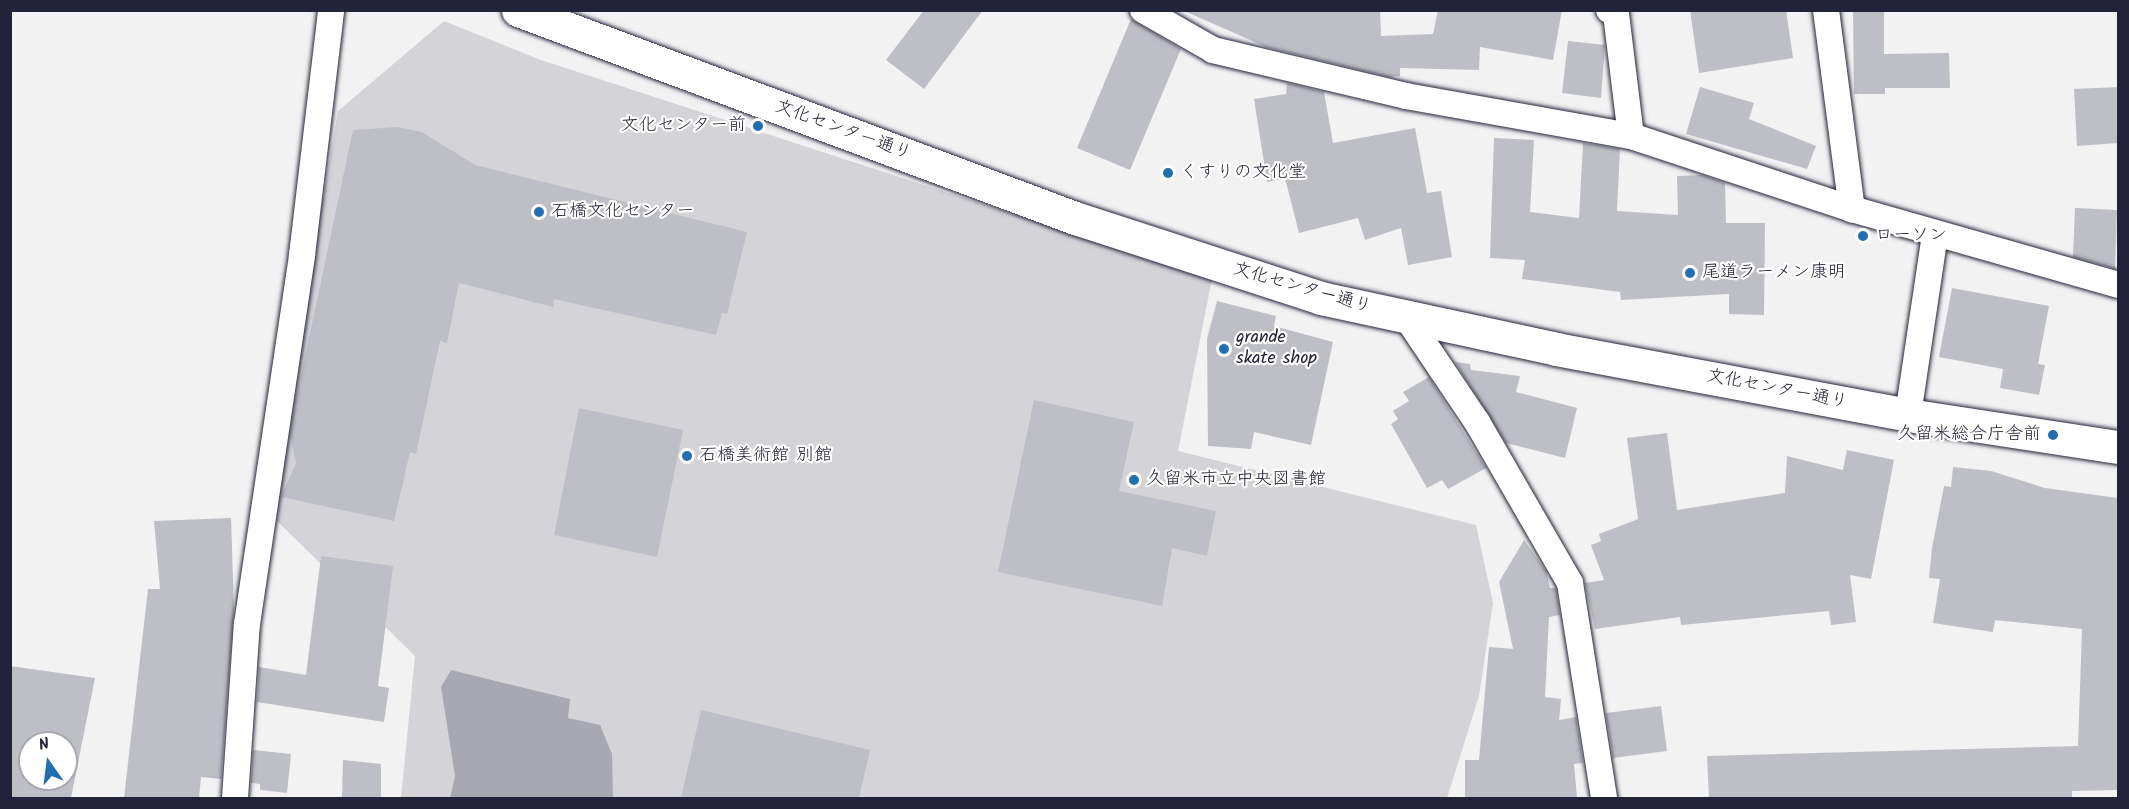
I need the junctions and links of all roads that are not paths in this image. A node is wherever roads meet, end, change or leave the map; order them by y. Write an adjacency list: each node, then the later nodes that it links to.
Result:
1 (331, 10): 13 (street)
2 (518, 10): 10 (highway, 文化センター通り)
3 (1143, 10): 6 (street)
4 (1609, 10): 6 (street)
5 (1826, 10): 7 (street)
6 (1630, 136): 7 (street)
7 (1852, 209): 8 (street)
8 (1935, 234): 9 (street); 11 (street)
9 (2118, 285)
10 (1407, 318): 11 (highway, 文化センター通り); 14 (street)
11 (1908, 415): 12 (highway, 文化センター通り)
12 (2118, 447)
13 (235, 798)
14 (1604, 798)

